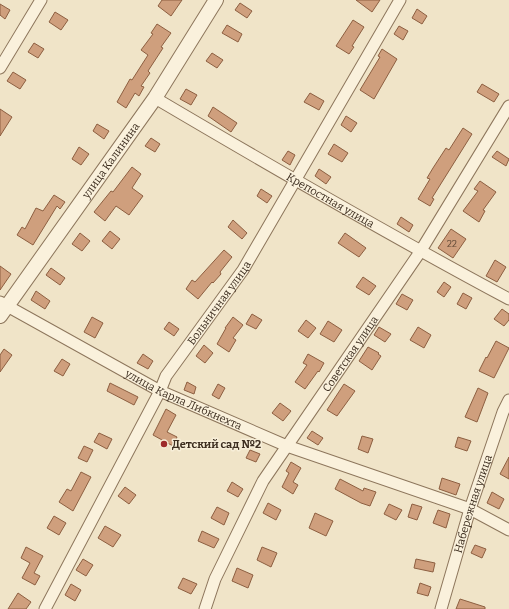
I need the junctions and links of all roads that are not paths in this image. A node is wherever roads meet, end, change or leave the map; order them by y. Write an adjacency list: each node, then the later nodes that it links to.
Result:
1 (40, 0): 4 (street)
2 (216, 0): 5 (street, улица Калинина)
3 (400, 0): 7 (street, Больничная улица)
4 (0, 68)
5 (155, 98): 7 (street, Крепостная улица); 10 (street, улица Калинина)
6 (509, 106): 8 (street, Советская улица)
7 (294, 180): 8 (street, Крепостная улица); 11 (street, Больничная улица)
8 (420, 252): 9 (street, Крепостная улица); 13 (street, Советская улица)
9 (509, 299)
10 (2, 308): 11 (street, улица Карла Либкнехта)
11 (160, 391): 13 (street, улица Карла Либкнехта); 16 (street, Больничная улица)
12 (509, 400): 14 (street, Набережная улица)
13 (287, 446): 14 (street, улица Карла Либкнехта); 17 (street, Советская улица)
14 (470, 509): 15 (street, улица Карла Либкнехта); 18 (street, Набережная улица)
15 (509, 530)
16 (46, 609)
17 (205, 609)
18 (441, 609)

